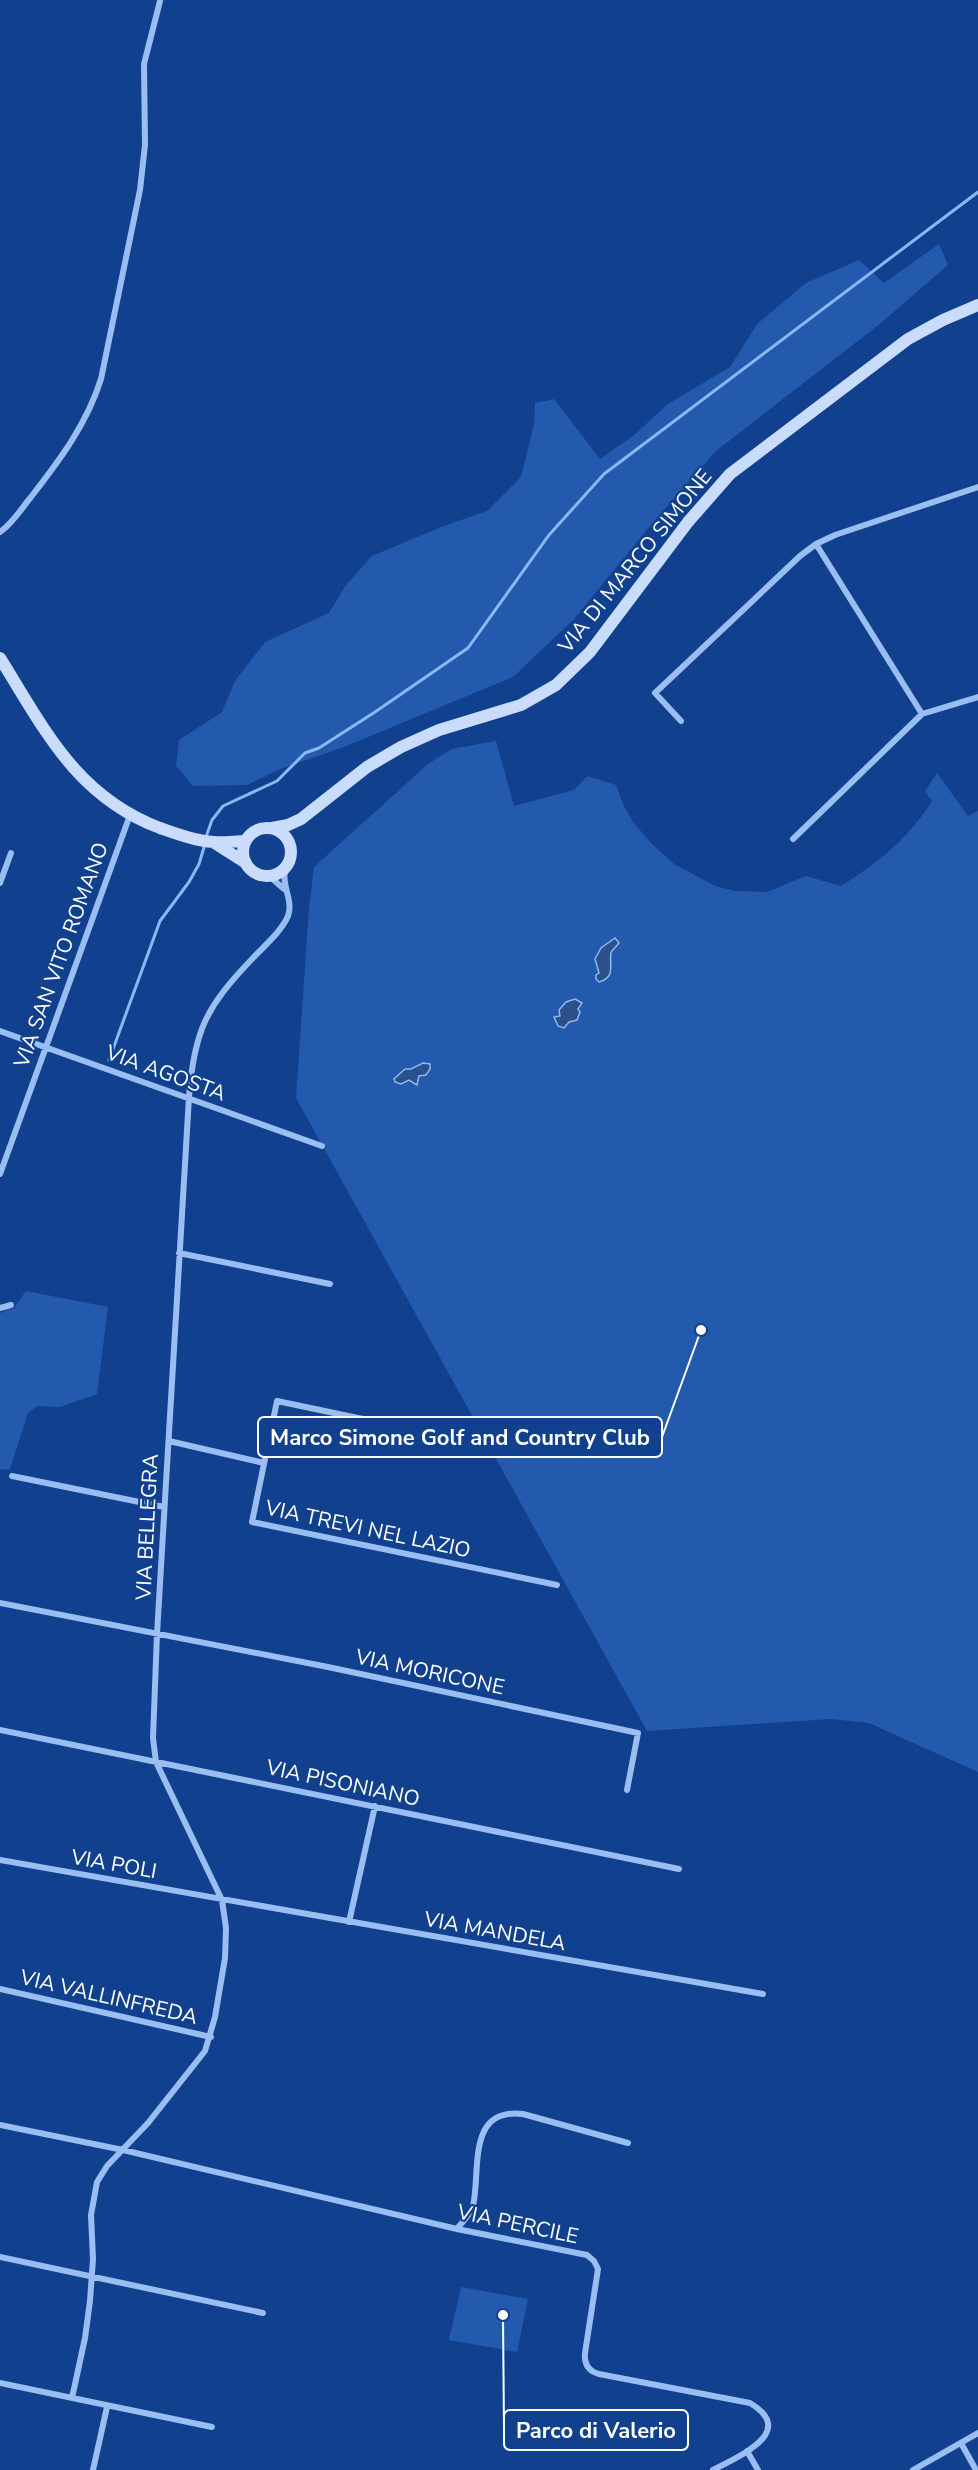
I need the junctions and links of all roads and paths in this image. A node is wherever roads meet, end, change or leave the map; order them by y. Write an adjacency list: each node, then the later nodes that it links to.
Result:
1 (160, 1): 4 (street)
2 (978, 305): 11 (street, VIA DI MARCO SIMONE)
3 (978, 487): 5 (street)
4 (0, 532)
5 (816, 544): 8 (street); 9 (street)
6 (0, 658): 10 (street)
7 (978, 697): 8 (street)
8 (922, 714): 13 (street)
9 (681, 721)
10 (129, 814): 15 (street); 24 (street, VIA SAN VITO ROMANO)
11 (309, 814): 12 (street, VIA DI MARCO SIMONE); 16 (street, VIA DI MARCO SIMONE)
12 (272, 828): 14 (street); 16 (street)
13 (793, 839)
14 (246, 840): 15 (street); 18 (street)
15 (213, 842): 18 (street)
16 (291, 851): 19 (street)
17 (11, 853): 21 (street)
18 (246, 863): 20 (street)
19 (286, 866): 20 (street); 22 (street, VIA BELLEGRA)
20 (268, 875): 22 (street)
21 (0, 883)
22 (286, 892): 25 (street, VIA BELLEGRA)
23 (0, 1031): 24 (street, VIA AGOSTA)
24 (46, 1047): 25 (street, VIA AGOSTA); 27 (street, VIA SAN VITO ROMANO)
25 (189, 1098): 26 (street, VIA AGOSTA); 28 (street, VIA BELLEGRA)
26 (322, 1146)
27 (0, 1174)
28 (179, 1253): 29 (street); 32 (street, VIA BELLEGRA)
29 (330, 1284)
30 (11, 1305): 31 (street)
31 (0, 1308)
32 (169, 1441): 34 (street); 36 (street, VIA BELLEGRA)
33 (482, 1444): 34 (street, VIA TREVI NEL LAZIO)
34 (264, 1463): 37 (street, VIA TREVI NEL LAZIO)
35 (12, 1476): 36 (street)
36 (164, 1507): 39 (street, VIA BELLEGRA)
37 (557, 1585)
38 (0, 1604): 39 (street)
39 (157, 1634): 41 (street, VIA BELLEGRA); 42 (street, VIA MORICONE)
40 (0, 1730): 41 (street, VIA PISONIANO)
41 (156, 1762): 43 (street, VIA PISONIANO); 46 (street, VIA BELLEGRA)
42 (627, 1790)
43 (375, 1806): 45 (street, VIA PISONIANO); 47 (street)
44 (0, 1860): 46 (street, VIA POLI)
45 (680, 1869)
46 (222, 1900): 47 (street, VIA MANDELA); 50 (street, VIA BELLEGRA)
47 (349, 1922): 49 (street, VIA MANDELA)
48 (0, 1989): 50 (street, VIA VALLINFREDA)
49 (763, 1994)
50 (211, 2037): 53 (street, VIA BELLEGRA)
51 (0, 2125): 53 (street, VIA PERCILE)
52 (628, 2143): 54 (street)
53 (123, 2150): 54 (street, VIA PERCILE); 56 (street, VIA BELLEGRA)
54 (457, 2229): 64 (street, VIA PERCILE)
55 (0, 2257): 56 (street)
56 (92, 2276): 57 (street); 59 (street, VIA BELLEGRA)
57 (263, 2313)
58 (0, 2383): 59 (street)
59 (72, 2398): 60 (street)
60 (107, 2407): 61 (street); 65 (street)
61 (212, 2427)
62 (978, 2433): 63 (street)
63 (961, 2443): 68 (street); 69 (street)
64 (747, 2451): 66 (street); 67 (street)
65 (93, 2470)
66 (713, 2470)
67 (758, 2470)
68 (913, 2470)
69 (976, 2470)

